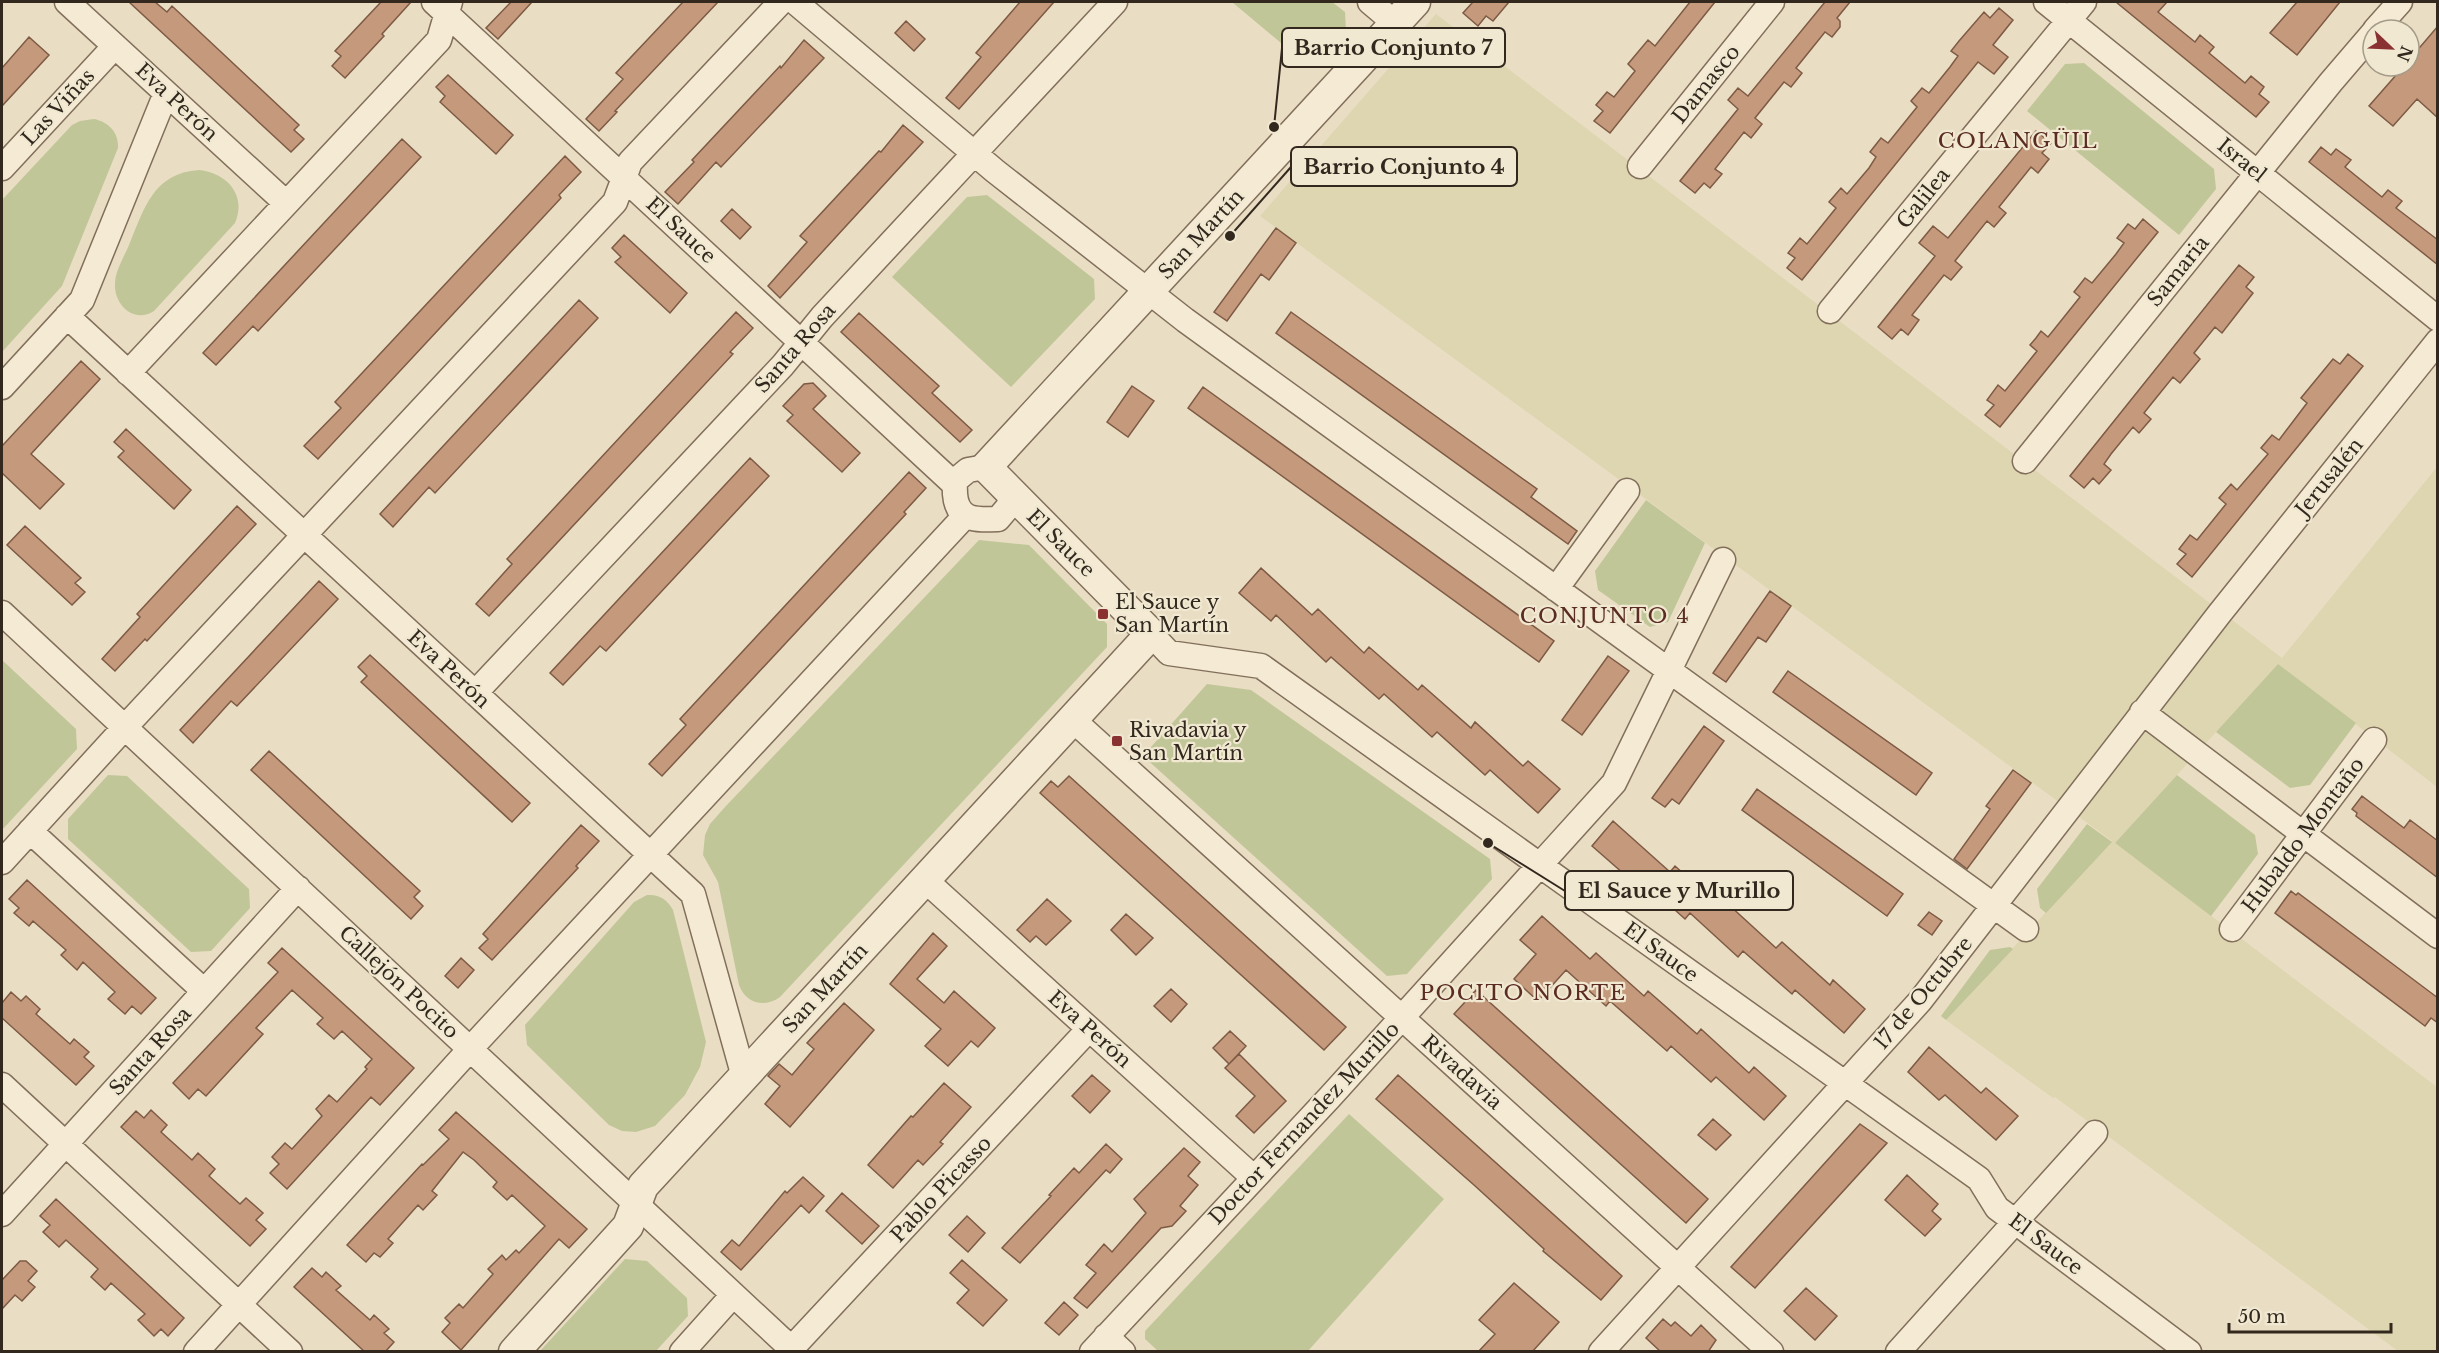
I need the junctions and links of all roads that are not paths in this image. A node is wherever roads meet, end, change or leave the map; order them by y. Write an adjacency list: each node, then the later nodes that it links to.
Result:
1 (67, 2): 13 (street, Eva Perón)
2 (781, 2): 20 (street)
3 (795, 2): 16 (street)
4 (1115, 2): 16 (street, Santa Rosa)
5 (1370, 2): 11 (street)
6 (1772, 2): 17 (street, Damasco)
7 (2046, 2): 10 (street, Israel)
8 (2400, 2): 12 (street, Samaria)
9 (444, 5): 20 (street, El Sauce); 21 (street)
10 (2076, 11): 19 (street, Israel); 23 (street, Galilea)
11 (1405, 12): 22 (street, San Martín)
12 (2386, 18)
13 (115, 46): 15 (street, Eva Perón); 18 (street, Las Viñas)
14 (2361, 46): 19 (street, Samaria)
15 (166, 93): 21 (street, Eva Perón); 24 (street)
16 (974, 153): 22 (street); 27 (street, Santa Rosa)
17 (1640, 166)
18 (2, 168)
19 (2257, 173): 25 (street, Israel); 30 (street, Samaria)
20 (624, 178): 27 (street, El Sauce); 36 (street)
21 (286, 203): 28 (street)
22 (1148, 291): 31 (street, San Martín); 38 (street)
23 (1830, 311)
24 (67, 316): 28 (street, Eva Perón); 29 (street)
25 (2438, 320)
26 (2438, 341): 40 (street, Jerusalén)
27 (801, 342): 32 (street, El Sauce); 43 (street, Santa Rosa)
28 (128, 373): 36 (street, Eva Perón)
29 (2, 387)
30 (2025, 461)
31 (986, 467): 32 (street); 34 (street, El Sauce)
32 (954, 484): 35 (street)
33 (1627, 491): 38 (street)
34 (1011, 492): 35 (street); 41 (street, El Sauce)
35 (965, 516): 50 (street)
36 (304, 535): 43 (street, Eva Perón); 46 (street)
37 (1723, 560): 42 (street, Doctor Fernandez Murillo)
38 (1556, 589): 42 (street)
39 (2, 613): 46 (street, Callejón Pocito)
40 (2220, 613): 44 (street, 17 de Octubre)
41 (1151, 634): 45 (street, San Martín); 52 (street, El Sauce)
42 (1669, 671): 52 (street, Doctor Fernandez Murillo); 55 (street)
43 (475, 693): 50 (street, Eva Perón)
44 (2142, 712): 49 (street); 55 (street, 17 de Octubre)
45 (1073, 720): 53 (street, San Martín); 60 (street, Rivadavia)
46 (125, 727): 48 (street); 54 (street, Callejón Pocito)
47 (2374, 740): 49 (street, Hubaldo Montaño)
48 (30, 831): 51 (street); 59 (street)
49 (2303, 834): 57 (street, Hubaldo Montaño); 58 (street)
50 (650, 854): 62 (street); 63 (street, Eva Perón)
51 (2, 862)
52 (1539, 865): 60 (street, Doctor Fernandez Murillo); 64 (street, El Sauce)
53 (925, 880): 61 (street, Eva Perón); 63 (street, San Martín)
54 (298, 888): 59 (street, Santa Rosa); 62 (street, Callejón Pocito)
55 (1993, 905): 56 (street); 64 (street, 17 de Octubre)
56 (2026, 929)
57 (2232, 929)
58 (2438, 936)
59 (204, 991): 67 (street, Santa Rosa)
60 (1402, 1017): 68 (street, Doctor Fernandez Murillo); 72 (street, Rivadavia)
61 (1089, 1029): 68 (street, Eva Perón); 76 (street, Pablo Picasso)
62 (471, 1048): 69 (street, Callejón Pocito); 74 (street)
63 (744, 1077): 69 (street, San Martín)
64 (1845, 1084): 71 (street, El Sauce); 72 (street, 17 de Octubre)
65 (2, 1085): 67 (street)
66 (2095, 1133): 71 (street)
67 (65, 1144): 70 (street, Santa Rosa); 74 (street)
68 (1254, 1178): 75 (street, Doctor Fernandez Murillo)
69 (636, 1203): 73 (street, Callejón Pocito); 79 (street, San Martín)
70 (2, 1214)
71 (2016, 1221): 83 (street); 84 (street, El Sauce)
72 (1678, 1268): 81 (street, 17 de Octubre); 82 (street, Rivadavia)
73 (733, 1295): 76 (street, Callejón Pocito); 80 (street)
74 (239, 1304): 77 (street); 78 (street)
75 (1107, 1346)
76 (794, 1350)
77 (196, 1352)
78 (290, 1352)
79 (514, 1352)
80 (682, 1352)
81 (1601, 1352)
82 (1771, 1352)
83 (1898, 1352)
84 (2189, 1352)

